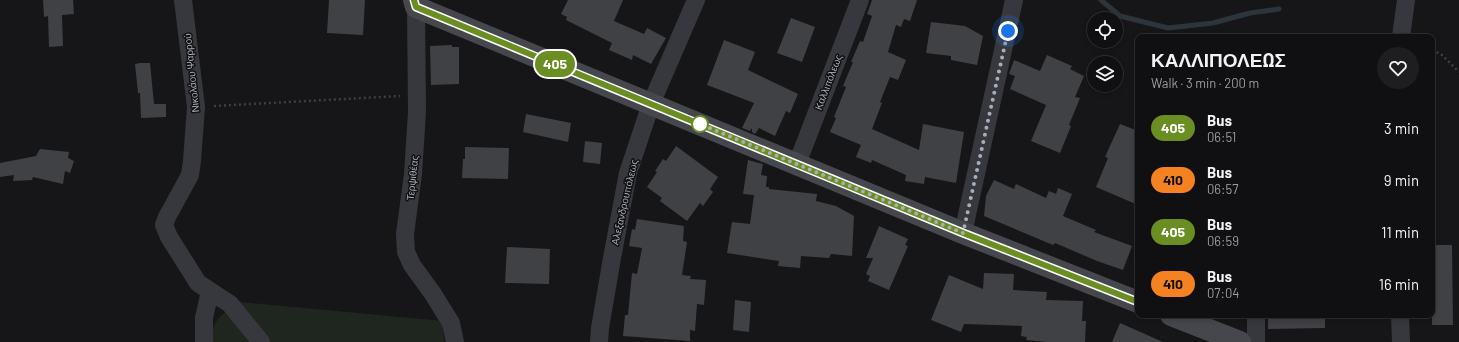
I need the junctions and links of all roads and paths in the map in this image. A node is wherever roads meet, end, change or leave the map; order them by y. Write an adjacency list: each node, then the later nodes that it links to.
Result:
1 (183, 0): 12 (street, Νικολάου Ψαρρού)
2 (696, 0): 11 (street, Αλεξανδρουπόλεως)
3 (860, 0): 13 (street, Καλλιπόλεως)
4 (1014, 0): 14 (street)
5 (1406, 0): 7 (street)
6 (415, 4): 10 (street, Τερψιθέας); 11 (street)
7 (1401, 34)
8 (1435, 51): 9 (path)
9 (1459, 72)
10 (417, 96): 12 (path); 22 (street, Τερψιθέας)
11 (651, 104): 13 (street); 23 (street, Αλεξανδρουπόλεως)
12 (196, 107): 15 (street, Νικολάου Ψαρρού)
13 (797, 164): 14 (street)
14 (963, 233): 16 (street)
15 (210, 291): 20 (street); 21 (street, Νικολάου Ψαρρού)
16 (1135, 301)
17 (1179, 318): 24 (street)
18 (1256, 318): 25 (street)
19 (1400, 318): 26 (street)
20 (204, 342)
21 (261, 342)
22 (455, 342)
23 (599, 342)
24 (1240, 342)
25 (1256, 342)
26 (1401, 342)

